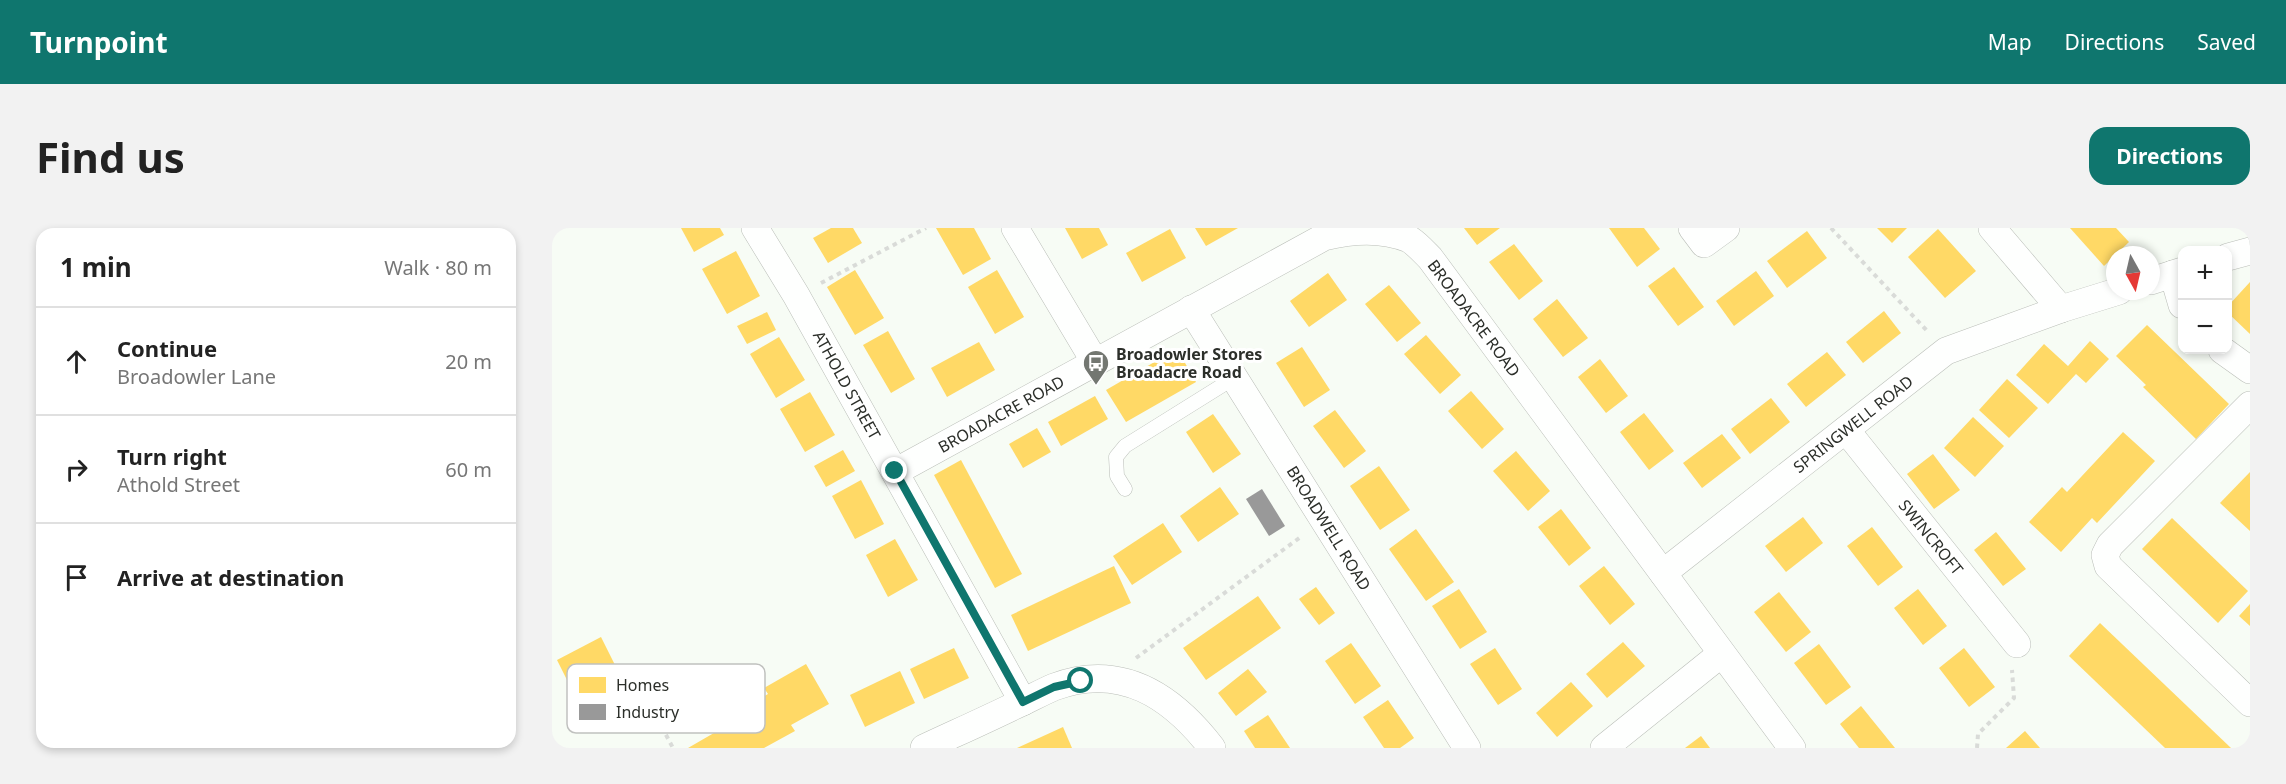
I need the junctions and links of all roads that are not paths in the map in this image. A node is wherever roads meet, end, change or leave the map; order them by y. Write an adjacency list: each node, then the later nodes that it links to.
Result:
1 (755, 228): 19 (street, ATHOLD STREET)
2 (1015, 228): 14 (street)
3 (1692, 228): 4 (street)
4 (1726, 228)
5 (1992, 228): 12 (street)
6 (2250, 251): 7 (street)
7 (2232, 256)
8 (2169, 275): 10 (street)
9 (2106, 295): 12 (street, SPRINGWELL ROAD)
10 (2180, 300)
11 (1191, 309): 14 (street, BROADACRE ROAD); 16 (street, BROADWELL ROAD); 21 (street, BROADACRE ROAD)
12 (2061, 309): 18 (street, SPRINGWELL ROAD)
13 (2228, 354): 15 (street)
14 (1095, 362): 19 (street, BROADACRE ROAD)
15 (2250, 370)
16 (1234, 378): 20 (lane); 28 (street, BROADWELL ROAD)
17 (2250, 405): 25 (street)
18 (1846, 430): 21 (street, SPRINGWELL ROAD); 22 (street, SWINCROFT)
19 (895, 471): 24 (street, ATHOLD STREET)
20 (1125, 489)
21 (1663, 573): 23 (street, BROADACRE ROAD)
22 (2017, 644)
23 (1721, 654): 29 (street); 30 (street, BROADACRE ROAD)
24 (1023, 702): 26 (street); 27 (street)
25 (2250, 703)
26 (924, 748)
27 (1212, 748)
28 (1467, 748)
29 (1604, 748)
30 (1792, 748)

